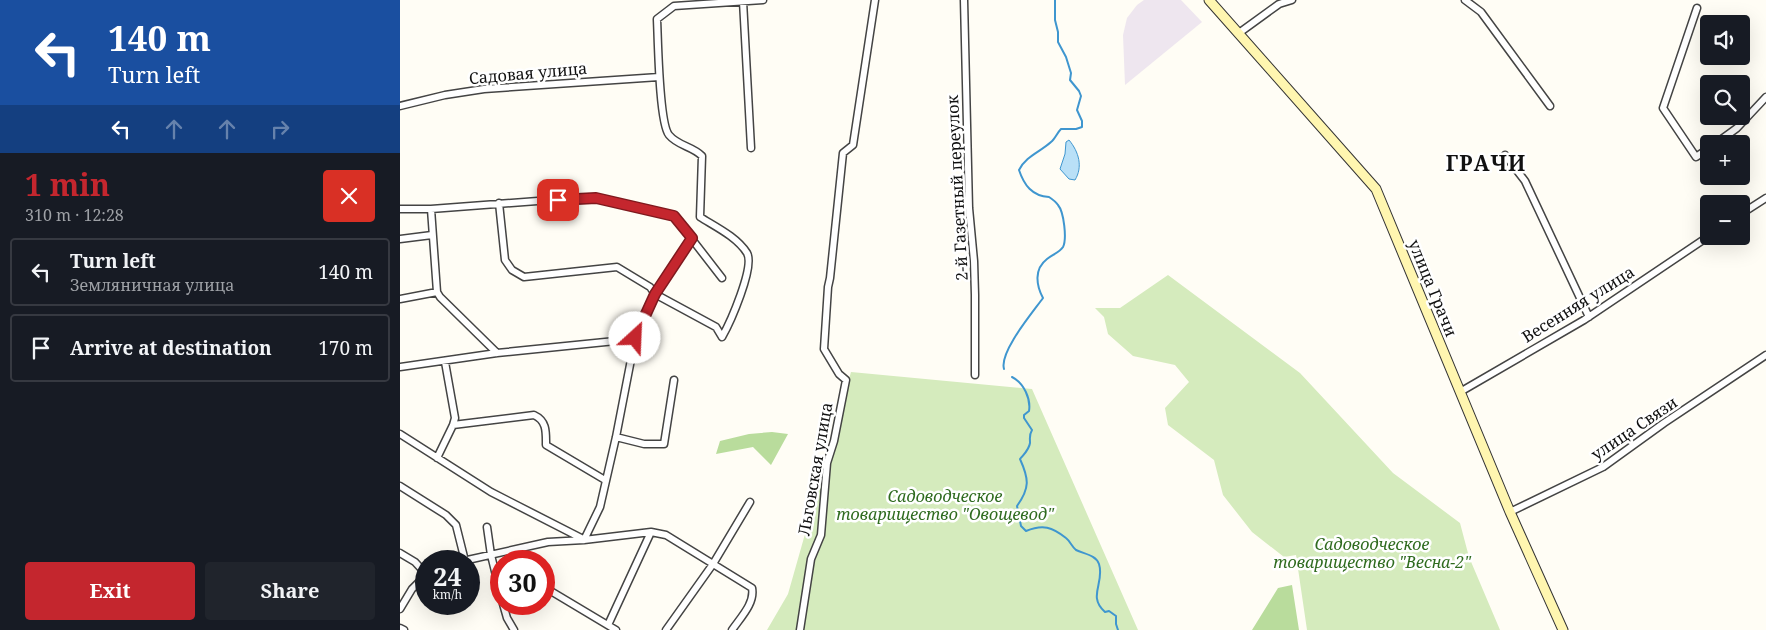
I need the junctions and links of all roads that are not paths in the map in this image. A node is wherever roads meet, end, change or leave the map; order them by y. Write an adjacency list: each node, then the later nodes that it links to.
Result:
1 (763, 0): 7 (street)
2 (875, 0): 68 (street, Льговская улица)
3 (964, 0): 37 (street, 2-й Газетный переулок)
4 (1210, 0): 9 (street, улица Грачи)
5 (1292, 0): 9 (street)
6 (1465, 0): 13 (street)
7 (743, 2): 10 (street); 15 (street)
8 (1697, 8): 17 (street)
9 (1239, 34): 39 (street, улица Грачи)
10 (659, 76): 12 (street, Садовая улица); 29 (street)
11 (1766, 97): 14 (street)
12 (400, 106)
13 (1550, 106)
14 (1727, 135)
15 (751, 148)
16 (1505, 155): 31 (street)
17 (1700, 155)
18 (1766, 198): 20 (street)
19 (498, 204): 22 (street); 24 (street); 29 (street)
20 (1750, 208)
21 (400, 209): 22 (street)
22 (431, 209): 23 (street)
23 (432, 236): 25 (street); 28 (street)
24 (692, 238): 27 (street); 29 (street)
25 (400, 239)
26 (1700, 242): 31 (street, Весенняя улица)
27 (722, 278)
28 (437, 292): 30 (street); 33 (street)
29 (655, 294): 32 (street)
30 (400, 299)
31 (1589, 317): 39 (street, Весенняя улица)
32 (635, 338): 33 (street); 42 (street)
33 (497, 353): 35 (street)
34 (1766, 355): 47 (street, улица Связи)
35 (445, 362): 36 (street); 40 (street)
36 (400, 367)
37 (976, 375)
38 (674, 380): 42 (street)
39 (1460, 392): 47 (street, улица Грачи)
40 (453, 425): 43 (street); 44 (street)
41 (400, 434): 43 (street)
42 (616, 437): 44 (street)
43 (437, 458): 50 (street)
44 (606, 480): 50 (street)
45 (400, 486): 51 (street)
46 (750, 502): 56 (street)
47 (1510, 512): 69 (street, улица Грачи)
48 (487, 527): 52 (street)
49 (651, 532): 50 (street); 56 (street); 61 (street)
50 (584, 540): 53 (street)
51 (462, 550)
52 (490, 550)
53 (513, 550)
54 (400, 553): 55 (street)
55 (415, 562)
56 (713, 564): 66 (street); 67 (street)
57 (415, 586): 59 (street)
58 (555, 594): 61 (street)
59 (400, 609)
60 (506, 615): 64 (street)
61 (608, 625): 65 (street)
62 (400, 628): 63 (street)
63 (404, 630)
64 (514, 630)
65 (616, 630)
66 (666, 630)
67 (732, 630)
68 (800, 630)
69 (1563, 630)

